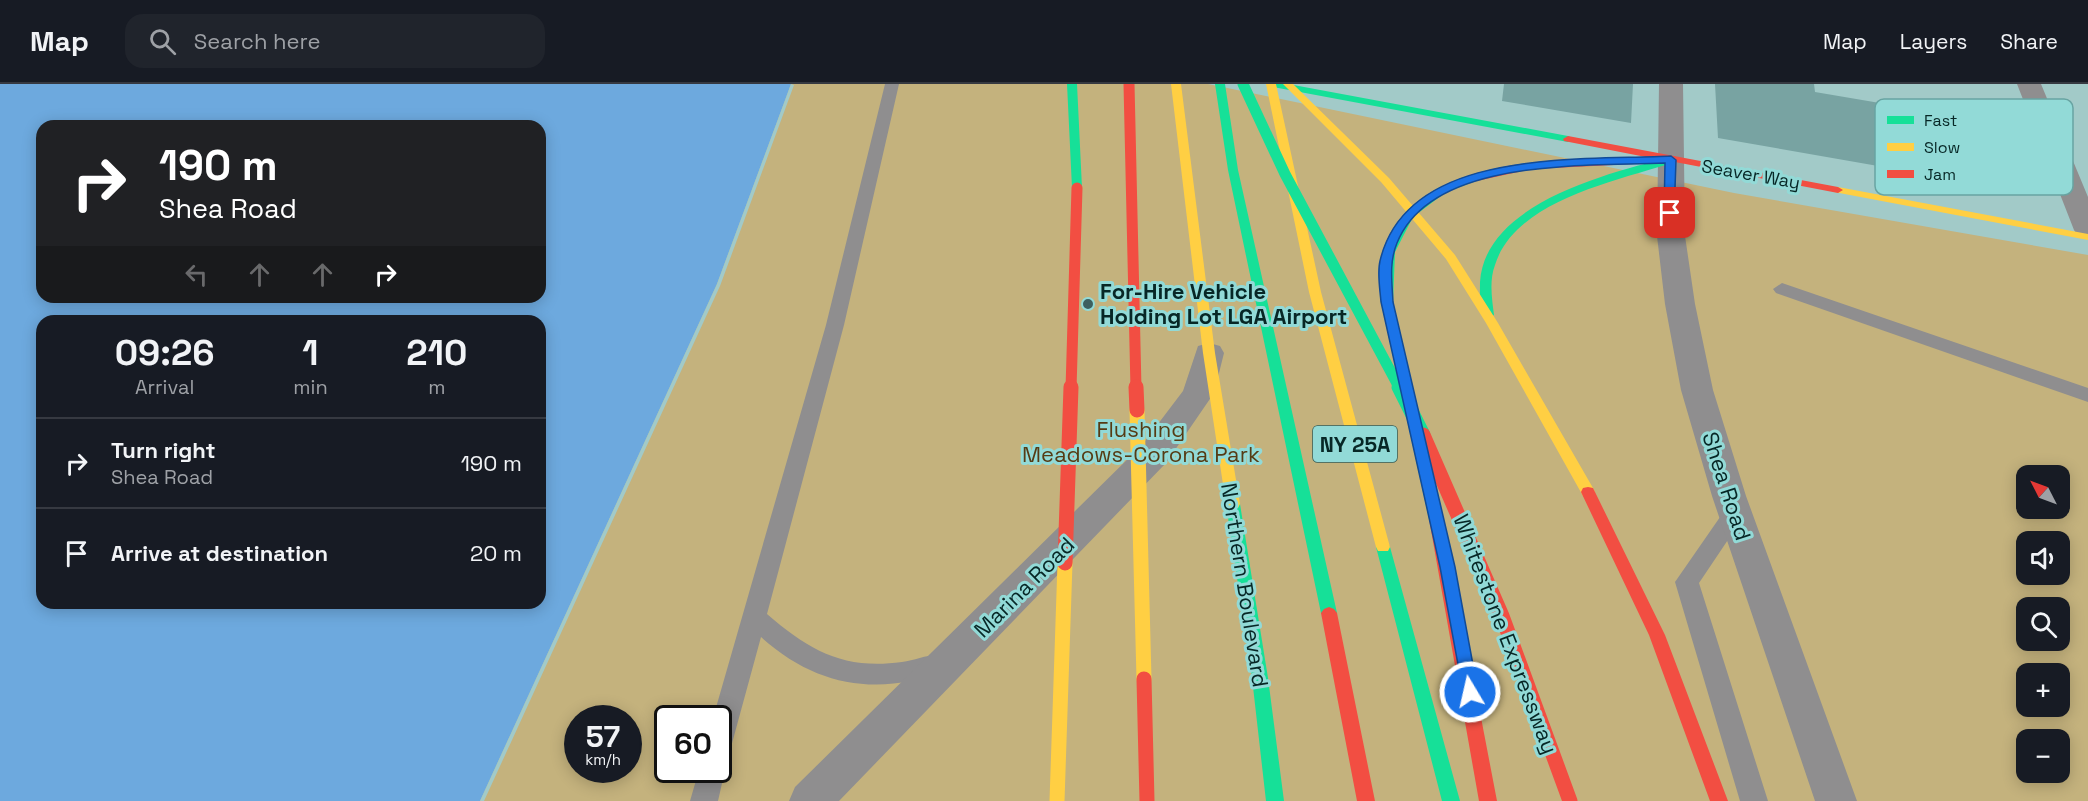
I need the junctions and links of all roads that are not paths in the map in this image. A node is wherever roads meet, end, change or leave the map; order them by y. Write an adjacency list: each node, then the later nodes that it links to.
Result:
1 (892, 84): 24 (lane)
2 (1072, 84): 14 (main road)
3 (1082, 84): 14 (main road)
4 (1129, 84): 31 (main road, bridge)
5 (1176, 84): 21 (main road, Northern Boulevard)
6 (1220, 84): 33 (main road)
7 (1243, 84): 36 (main road, Whitestone Expressway, bridge)
8 (1272, 84): 11 (main road, Seaver Way); 34 (main road, NY 25A)
9 (1671, 84): 13 (street, Shea Road)
10 (2029, 84): 12 (street)
11 (1290, 86): 13 (main road, Seaver Way); 16 (main road)
12 (2035, 99)
13 (1671, 160): 16 (main road); 18 (main road, Seaver Way); 20 (main road); 23 (street, Shea Road)
14 (1077, 188): 30 (main road, bridge)
15 (2073, 193): 17 (street)
16 (1413, 212): 20 (main road); 35 (main road)
17 (2088, 230)
18 (2088, 237)
19 (1782, 289): 22 (lane)
20 (1488, 316): 37 (main road)
21 (1209, 353): 25 (street, Marina Road); 32 (main road, Northern Boulevard)
22 (2088, 394)
23 (1735, 513): 38 (lane); 39 (street, Shea Road)
24 (754, 617): 25 (lane); 26 (lane)
25 (949, 661): 29 (street, Marina Road)
26 (730, 705)
27 (709, 783): 28 (lane)
28 (704, 801)
29 (810, 801)
30 (1057, 801)
31 (1147, 801)
32 (1275, 801)
33 (1366, 801)
34 (1451, 801)
35 (1488, 801)
36 (1570, 801)
37 (1719, 801)
38 (1754, 801)
39 (1836, 801)

